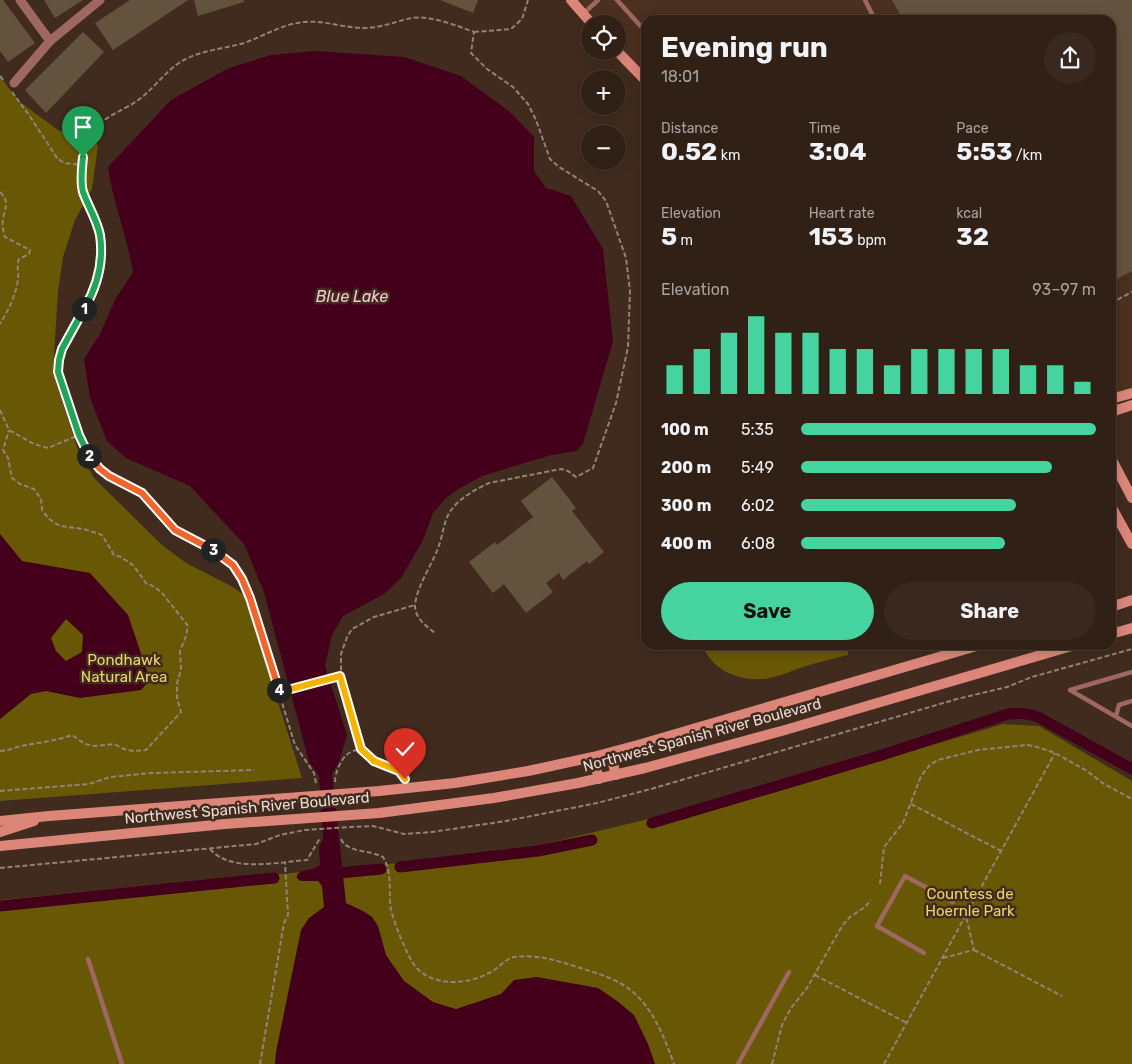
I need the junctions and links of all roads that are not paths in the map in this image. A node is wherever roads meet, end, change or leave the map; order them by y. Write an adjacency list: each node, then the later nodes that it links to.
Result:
1 (20, 0): 10 (street)
2 (99, 0): 10 (street)
3 (571, 0): 7 (main road)
4 (598, 0): 7 (lane)
5 (617, 0): 9 (lane)
6 (865, 0): 8 (lane)
7 (583, 14)
8 (872, 15)
9 (641, 26)
10 (50, 41): 13 (street)
11 (626, 60): 12 (main road)
12 (641, 76)
13 (10, 86)
14 (1132, 392): 15 (main road)
15 (1116, 397)
16 (1132, 405): 17 (main road)
17 (1116, 410)
18 (1116, 468): 19 (main road)
19 (1132, 498)
20 (1116, 515): 21 (main road)
21 (1132, 544)
22 (1132, 600): 23 (main road)
23 (1116, 605)
24 (1132, 628): 25 (main road)
25 (1116, 633)
26 (963, 650): 32 (main road, Northwest Spanish River Boulevard)
27 (1058, 650): 34 (main road, Northwest Spanish River Boulevard)
28 (1132, 672): 30 (lane)
29 (1132, 701): 30 (lane)
30 (1116, 716): 31 (lane)
31 (1132, 726)
32 (610, 752): 33 (main road, Northwest Spanish River Boulevard); 34 (main road)
33 (593, 757): 35 (main road); 36 (main road, Northwest Spanish River Boulevard)
34 (616, 775): 35 (main road, Northwest Spanish River Boulevard)
35 (599, 779): 39 (main road, Northwest Spanish River Boulevard)
36 (49, 816): 37 (main road, Northwest Spanish River Boulevard); 38 (main road)
37 (0, 821)
38 (0, 832)
39 (0, 846)
40 (952, 902): 41 (lane)
41 (924, 953)
42 (88, 959): 44 (lane)
43 (789, 972): 45 (lane)
44 (122, 1064)
45 (738, 1064)

